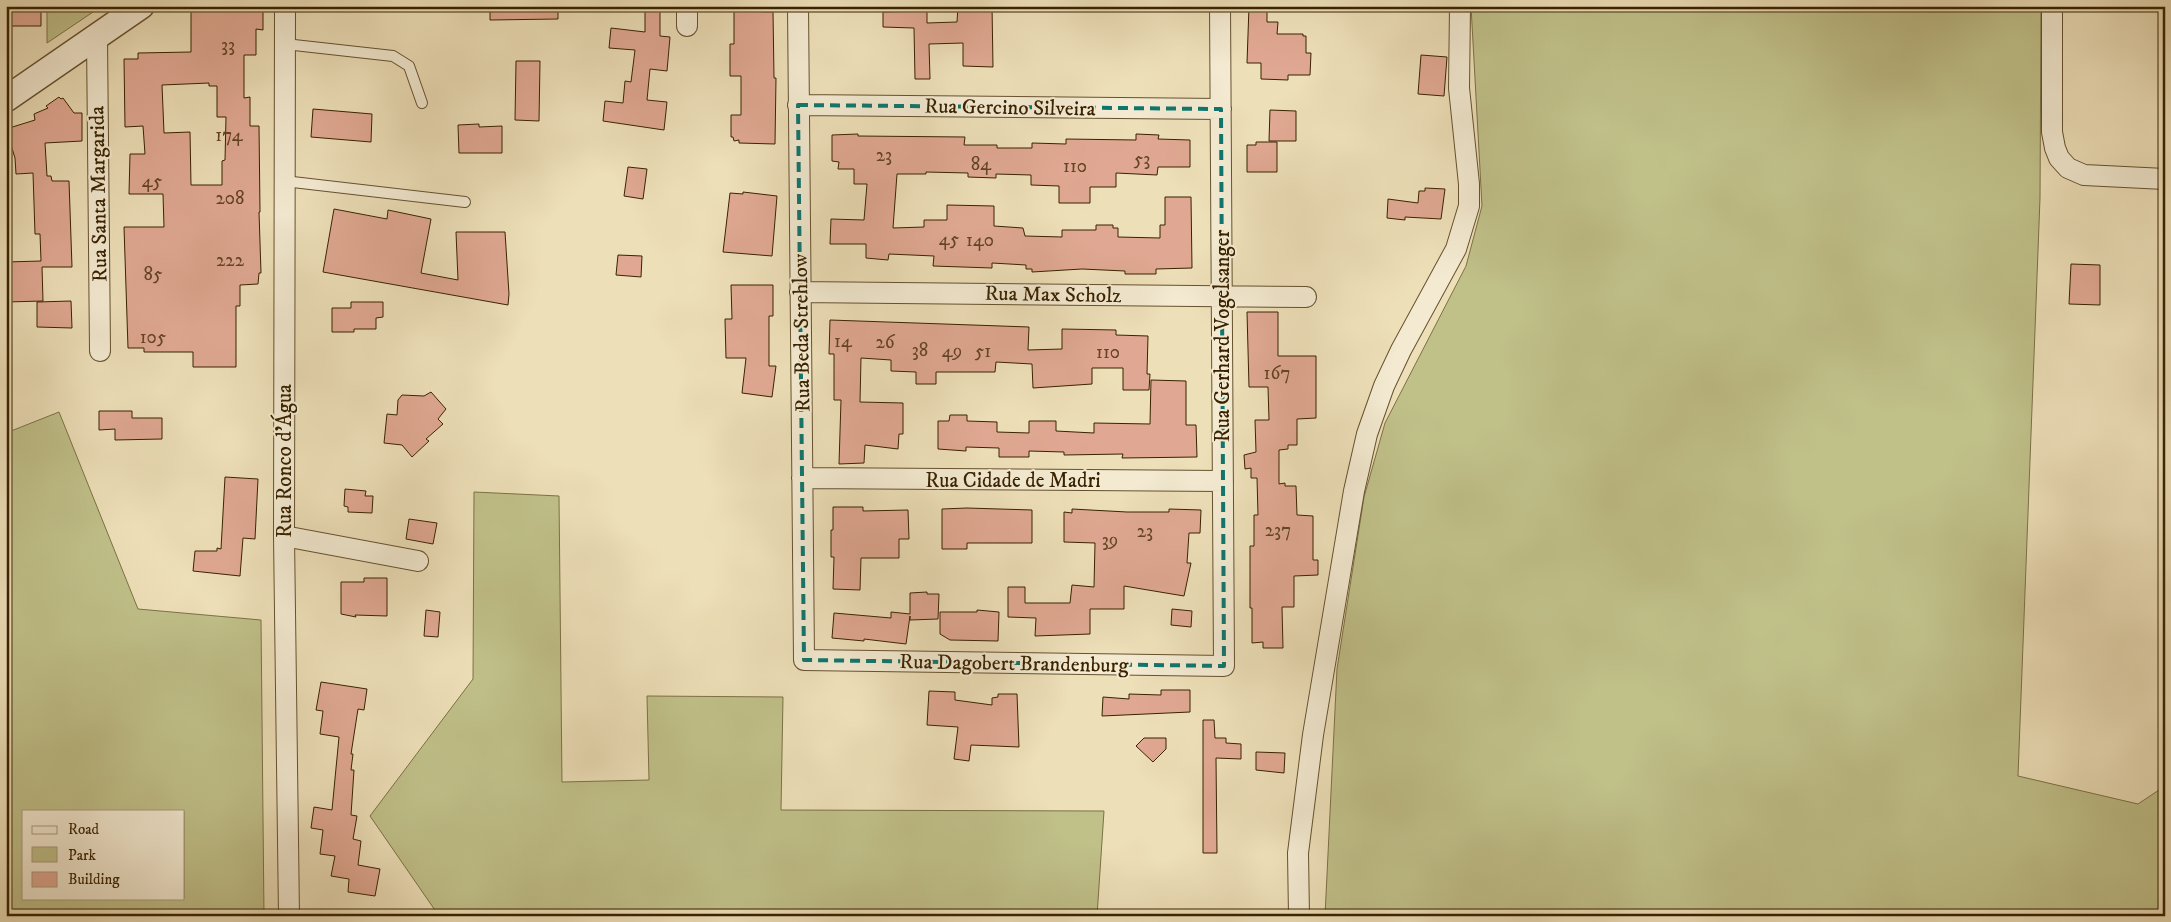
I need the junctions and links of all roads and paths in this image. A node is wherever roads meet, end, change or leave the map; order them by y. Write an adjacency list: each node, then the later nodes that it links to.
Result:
1 (142, 6): 9 (street)
2 (285, 6): 10 (street, Rua Ronco d’Água)
3 (687, 6): 8 (street)
4 (798, 6): 13 (street, Rua Beda Strehlow)
5 (1220, 6): 14 (street, Rua Gerhard Vogelsanger)
6 (1460, 6): 29 (street)
7 (2052, 6): 15 (street)
8 (687, 26)
9 (97, 37): 11 (street); 21 (street, Rua Santa Margarida)
10 (285, 44): 12 (lane); 16 (street, Rua Ronco d’Água)
11 (6, 99)
12 (422, 103)
13 (798, 105): 14 (street, Rua Gercino Silveira); 18 (street, Rua Beda Strehlow)
14 (1221, 109): 19 (street, Rua Gerhard Vogelsanger)
15 (2165, 180)
16 (284, 181): 17 (lane); 24 (street, Rua Ronco d’Água)
17 (466, 202)
18 (800, 292): 19 (street, Rua Max Scholz); 22 (street, Rua Beda Strehlow)
19 (1222, 296): 20 (street, Rua Max Scholz); 23 (street, Rua Gerhard Vogelsanger)
20 (1306, 297)
21 (100, 351)
22 (802, 478): 23 (street, Rua Cidade de Madri); 26 (street, Rua Beda Strehlow)
23 (1223, 481): 27 (street, Rua Gerhard Vogelsanger)
24 (284, 536): 25 (street); 28 (street, Rua Ronco d’Água)
25 (418, 561)
26 (804, 660): 27 (street, Rua Dagobert Brandenburg)
27 (1224, 666)
28 (288, 916)
29 (1299, 916)

